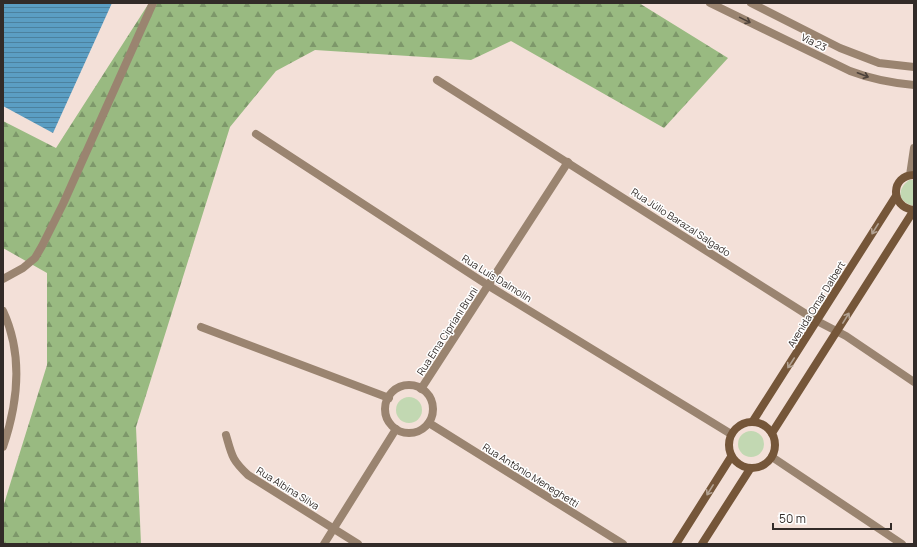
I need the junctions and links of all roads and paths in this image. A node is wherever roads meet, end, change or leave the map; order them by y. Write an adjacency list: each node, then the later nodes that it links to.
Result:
1 (153, 3): 13 (street)
2 (710, 3): 6 (street, Via 23, one-way to 6)
3 (751, 3): 4 (street, Via 23)
4 (914, 68)
5 (437, 80): 9 (street, Rua Júlio Barazal Salgado)
6 (914, 85)
7 (256, 134): 14 (street, Rua Luís Dalmolin)
8 (914, 148): 10 (street)
9 (568, 162): 14 (street, Rua Ema Cipriani Bruni); 16 (street, Rua Júlio Barazal Salgado)
10 (912, 175): 11 (street, Avenida Omar Dalbert)
11 (896, 196): 12 (street); 16 (street, Avenida Omar Dalbert, one-way to 16)
12 (914, 210): 18 (street, one-way to 12)
13 (3, 279)
14 (489, 286): 20 (street, Rua Ema Cipriani Bruni); 26 (street, Rua Luís Dalmolin)
15 (3, 311): 28 (street)
16 (817, 321): 18 (street, Rua Júlio Barazal Salgado); 22 (street, Avenida Omar Dalbert, one-way to 22)
17 (201, 327): 21 (street)
18 (837, 332): 19 (street, Rua Júlio Barazal Salgado); 25 (street)
19 (914, 382)
20 (421, 389): 21 (street); 23 (street)
21 (388, 398): 24 (street)
22 (753, 422): 25 (street); 26 (street)
23 (429, 423): 24 (street); 35 (street, Rua Antônio Meneghetti)
24 (396, 429): 32 (street)
25 (772, 433): 30 (street)
26 (731, 434): 29 (street)
27 (226, 435): 32 (street, Rua Albina Silva)
28 (3, 446)
29 (731, 457): 31 (street); 36 (street, one-way to 36)
30 (772, 457): 31 (street); 38 (street)
31 (750, 469): 37 (street)
32 (334, 528): 33 (street); 34 (street, Rua Albina Silva)
33 (324, 544)
34 (358, 544)
35 (623, 544)
36 (676, 544)
37 (702, 544)
38 (902, 544)

